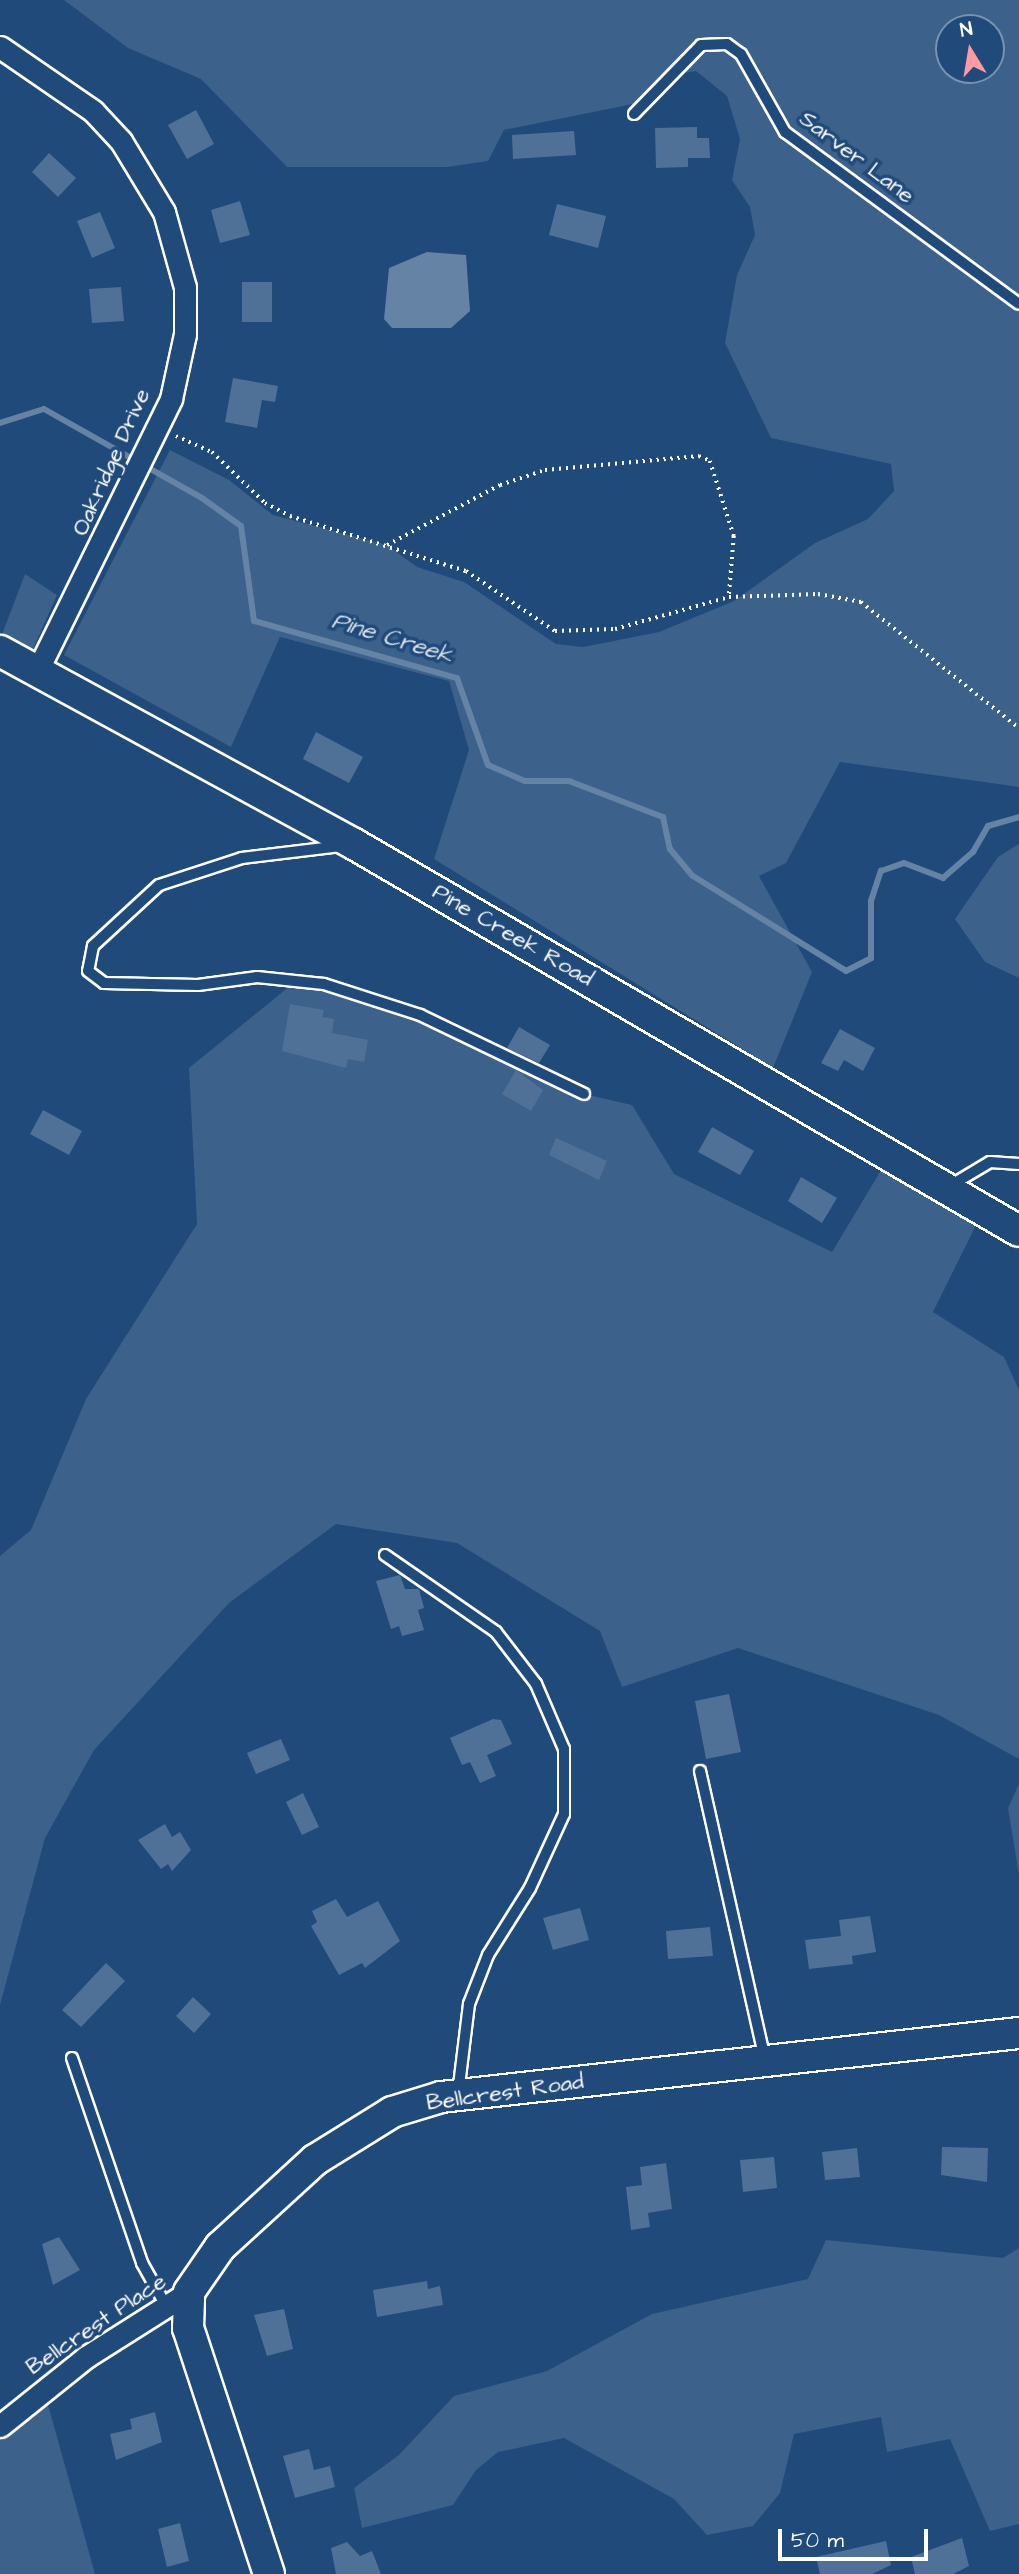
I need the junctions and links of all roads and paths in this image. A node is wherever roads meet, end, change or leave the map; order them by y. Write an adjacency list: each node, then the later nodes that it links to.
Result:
1 (0, 47): 4 (street, Oakridge Drive)
2 (634, 114): 3 (lane, Sarver Lane)
3 (1019, 304)
4 (158, 428): 5 (path); 8 (street, Oakridge Drive)
5 (387, 545): 6 (path); 6 (path)
6 (729, 597): 9 (path)
7 (0, 651): 8 (street, Pine Creek Road)
8 (39, 667): 10 (street, Pine Creek Road)
9 (1019, 728)
10 (354, 844): 11 (lane); 13 (street, Pine Creek Road)
11 (584, 1094)
12 (1019, 1164): 13 (lane)
13 (946, 1188): 14 (street, Pine Creek Road)
14 (1019, 1231)
15 (385, 1555): 20 (lane)
16 (700, 1771): 19 (lane)
17 (1019, 2033): 19 (street, Bellcrest Road)
18 (72, 2058): 21 (lane)
19 (765, 2060): 20 (street, Bellcrest Road)
20 (458, 2094): 21 (street, Bellcrest Road)
21 (177, 2298): 22 (street, Bellcrest Place); 23 (street)
22 (0, 2426)
23 (269, 2574)

